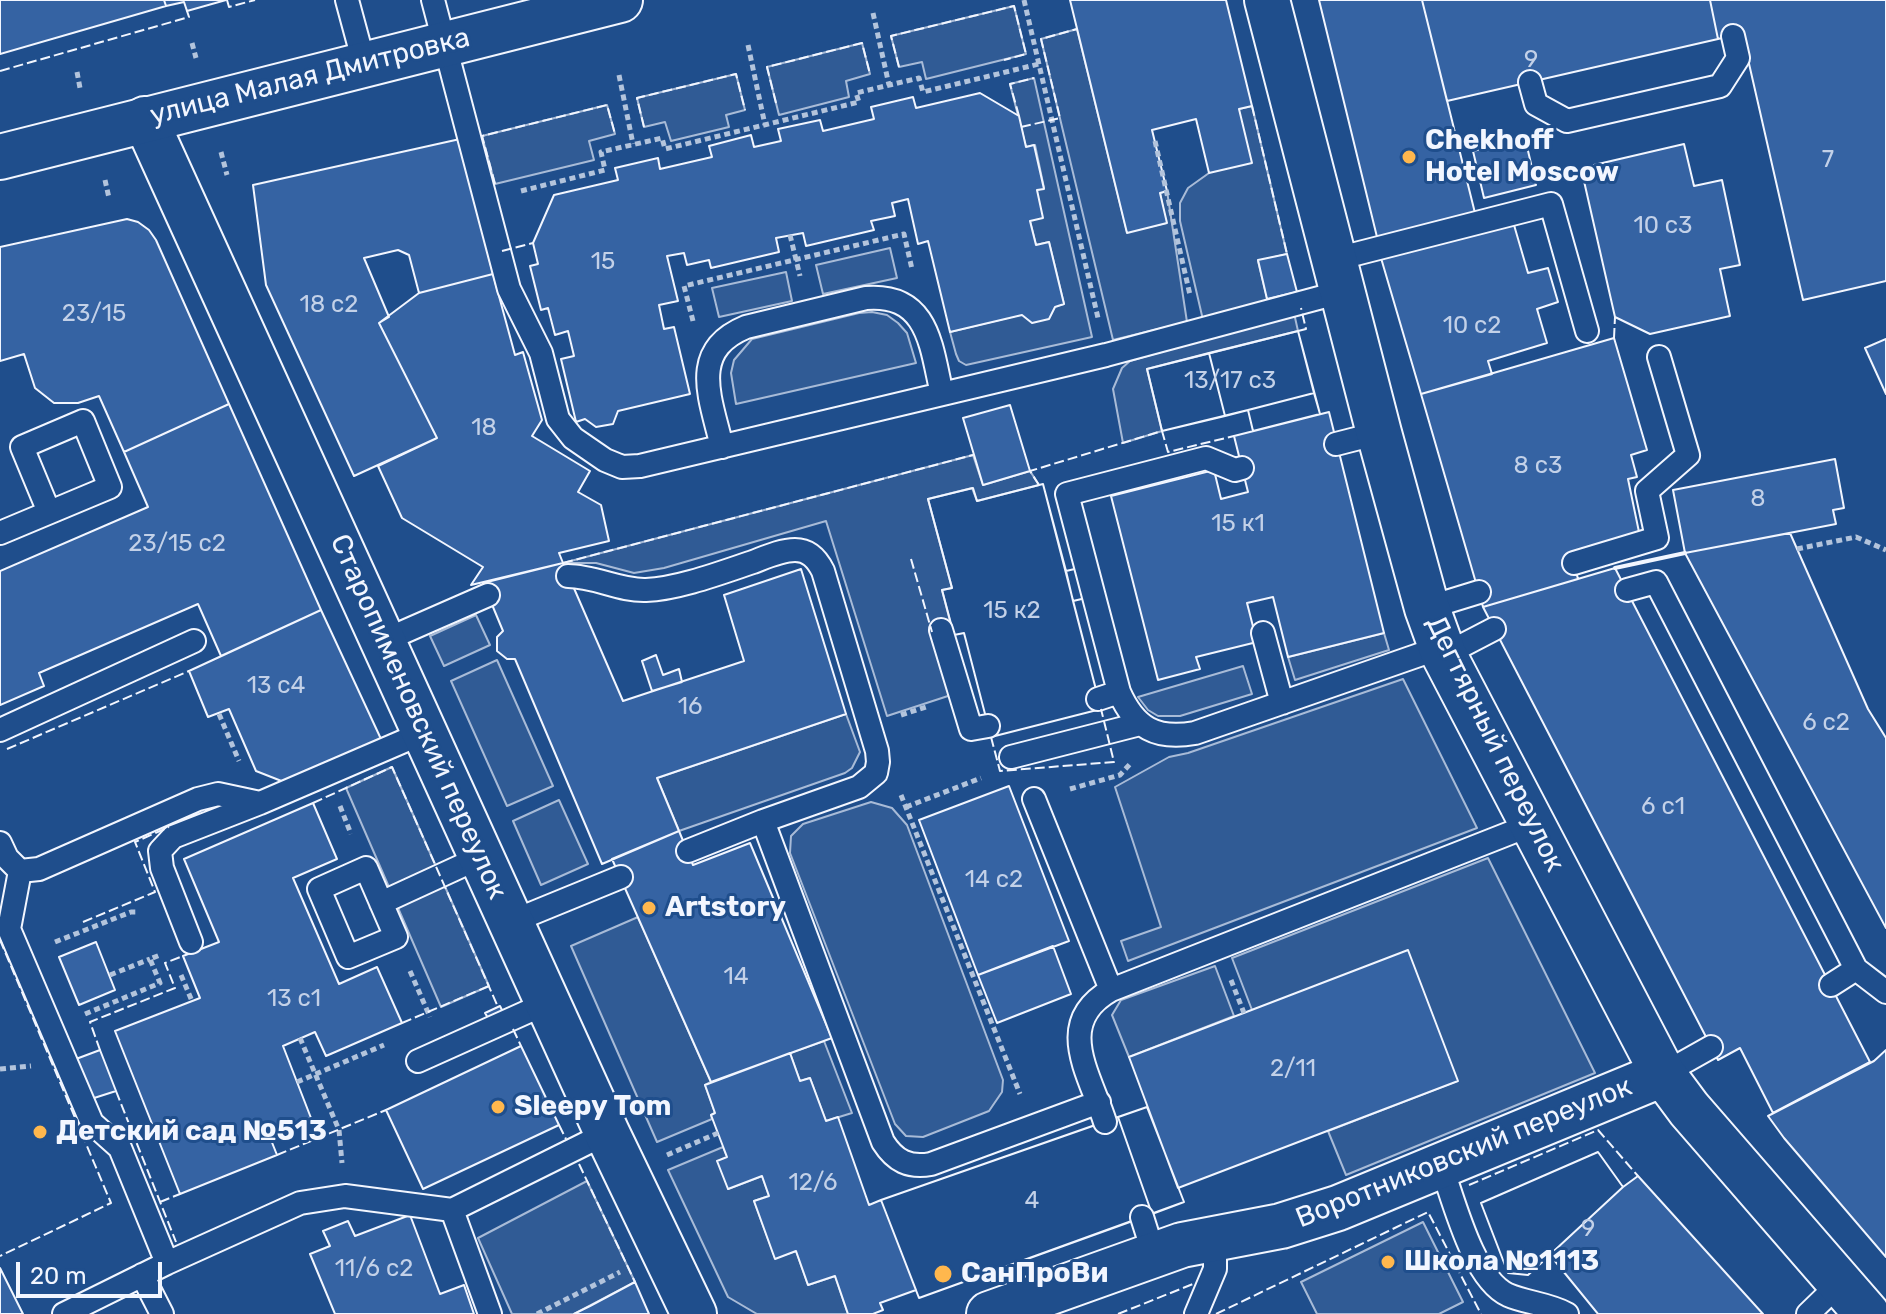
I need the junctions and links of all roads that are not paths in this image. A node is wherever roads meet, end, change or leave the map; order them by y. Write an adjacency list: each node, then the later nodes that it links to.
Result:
1 (347, 0): 7 (lane)
2 (433, 0): 6 (lane)
3 (620, 0): 6 (street, улица Малая Дмитровка)
4 (1267, 0): 11 (street, Дегтярный переулок)
5 (1733, 36): 8 (lane)
6 (444, 43): 7 (street, улица Малая Дмитровка); 17 (lane)
7 (364, 63): 9 (street, улица Малая Дмитровка)
8 (1530, 82)
9 (145, 119): 10 (street, улица Малая Дмитровка); 31 (street, Старопименовский переулок)
10 (1, 154)
11 (1337, 276): 12 (lane); 14 (lane); 15 (street, Дегтярный переулок)
12 (1587, 331)
13 (1659, 357): 21 (lane)
14 (942, 394): 17 (lane); 17 (lane)
15 (1379, 433): 16 (lane); 29 (street, Дегтярный переулок)
16 (1336, 444)
17 (722, 447)
18 (1242, 468): 33 (lane)
19 (49, 512): 20 (lane)
20 (0, 533)
21 (1574, 563)
22 (568, 576): 40 (lane)
23 (1627, 590): 50 (lane)
24 (1479, 592): 29 (lane)
25 (488, 595): 31 (lane)
26 (1494, 629): 29 (lane)
27 (941, 630): 34 (lane)
28 (1263, 633): 32 (lane)
29 (1438, 637): 32 (lane); 41 (street, Дегтярный переулок)
30 (194, 641): 35 (lane)
31 (383, 641): 36 (street, Старопименовский переулок)
32 (1282, 703): 33 (lane)
33 (1140, 724): 37 (lane)
34 (988, 726)
35 (0, 730)
36 (425, 732): 39 (lane); 44 (street, Старопименовский переулок)
37 (1011, 757)
38 (1034, 799): 52 (lane)
39 (260, 803): 45 (lane); 49 (lane)
40 (763, 821): 43 (lane); 52 (lane)
41 (1533, 824): 52 (lane); 57 (street, Дегтярный переулок)
42 (0, 843): 45 (lane)
43 (688, 851)
44 (481, 857): 47 (lane); 48 (street, Старопименовский переулок)
45 (20, 871): 62 (lane)
46 (621, 877): 48 (lane)
47 (381, 903): 47 (lane)
48 (511, 922): 54 (street, Старопименовский переулок)
49 (181, 946)
50 (1856, 969): 51 (lane); 53 (lane)
51 (1831, 985)
52 (1111, 990)
53 (1886, 992)
54 (547, 1003): 56 (lane); 58 (street, Старопименовский переулок)
55 (1711, 1047): 57 (lane)
56 (418, 1061)
57 (1663, 1074): 59 (street, Воротниковский переулок); 64 (street, Дегтярный переулок)
58 (607, 1133): 60 (lane); 68 (street, Старопименовский переулок)
59 (1441, 1165): 61 (street, Воротниковский переулок); 71 (lane)
60 (452, 1210): 62 (lane); 67 (lane)
61 (1215, 1239): 69 (street, Воротниковский переулок); 70 (lane)
62 (167, 1263): 63 (lane)
63 (142, 1275): 65 (lane); 66 (lane)
64 (1854, 1298): 72 (lane)
65 (64, 1314)
66 (162, 1314)
67 (490, 1314)
68 (694, 1314)
69 (989, 1314)
70 (1196, 1314)
71 (1567, 1314)
72 (1808, 1314)

